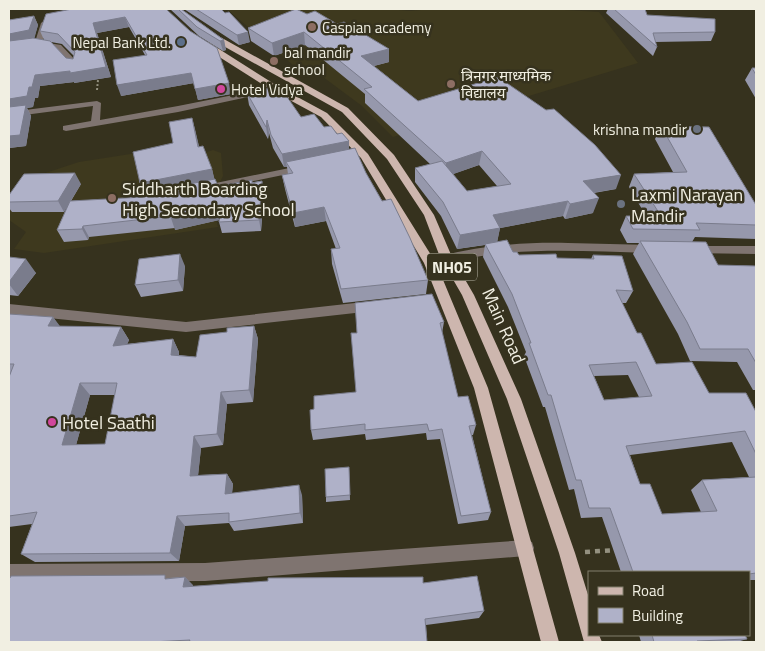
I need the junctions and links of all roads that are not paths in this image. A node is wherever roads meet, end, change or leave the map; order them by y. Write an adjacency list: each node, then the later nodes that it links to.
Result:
1 (57, 18): 4 (street)
2 (199, 25): 16 (main road, Main Road / NH05)
3 (196, 38): 7 (main road, NH05)
4 (38, 44): 5 (street); 6 (street)
5 (9, 49)
6 (75, 65)
7 (276, 89): 9 (street); 17 (main road, NH05)
8 (9, 115): 9 (street)
9 (95, 123): 10 (street)
10 (66, 128)
11 (317, 166): 12 (street)
12 (191, 190)
13 (667, 249): 16 (street)
14 (687, 250): 15 (street)
15 (756, 250)
16 (446, 257): 17 (street); 22 (main road, Main Road / NH05)
17 (430, 263): 20 (main road, NH05)
18 (385, 305): 19 (street)
19 (9, 309)
20 (526, 548): 21 (street); 23 (main road, NH05)
21 (9, 573)
22 (588, 626)
23 (550, 642)

